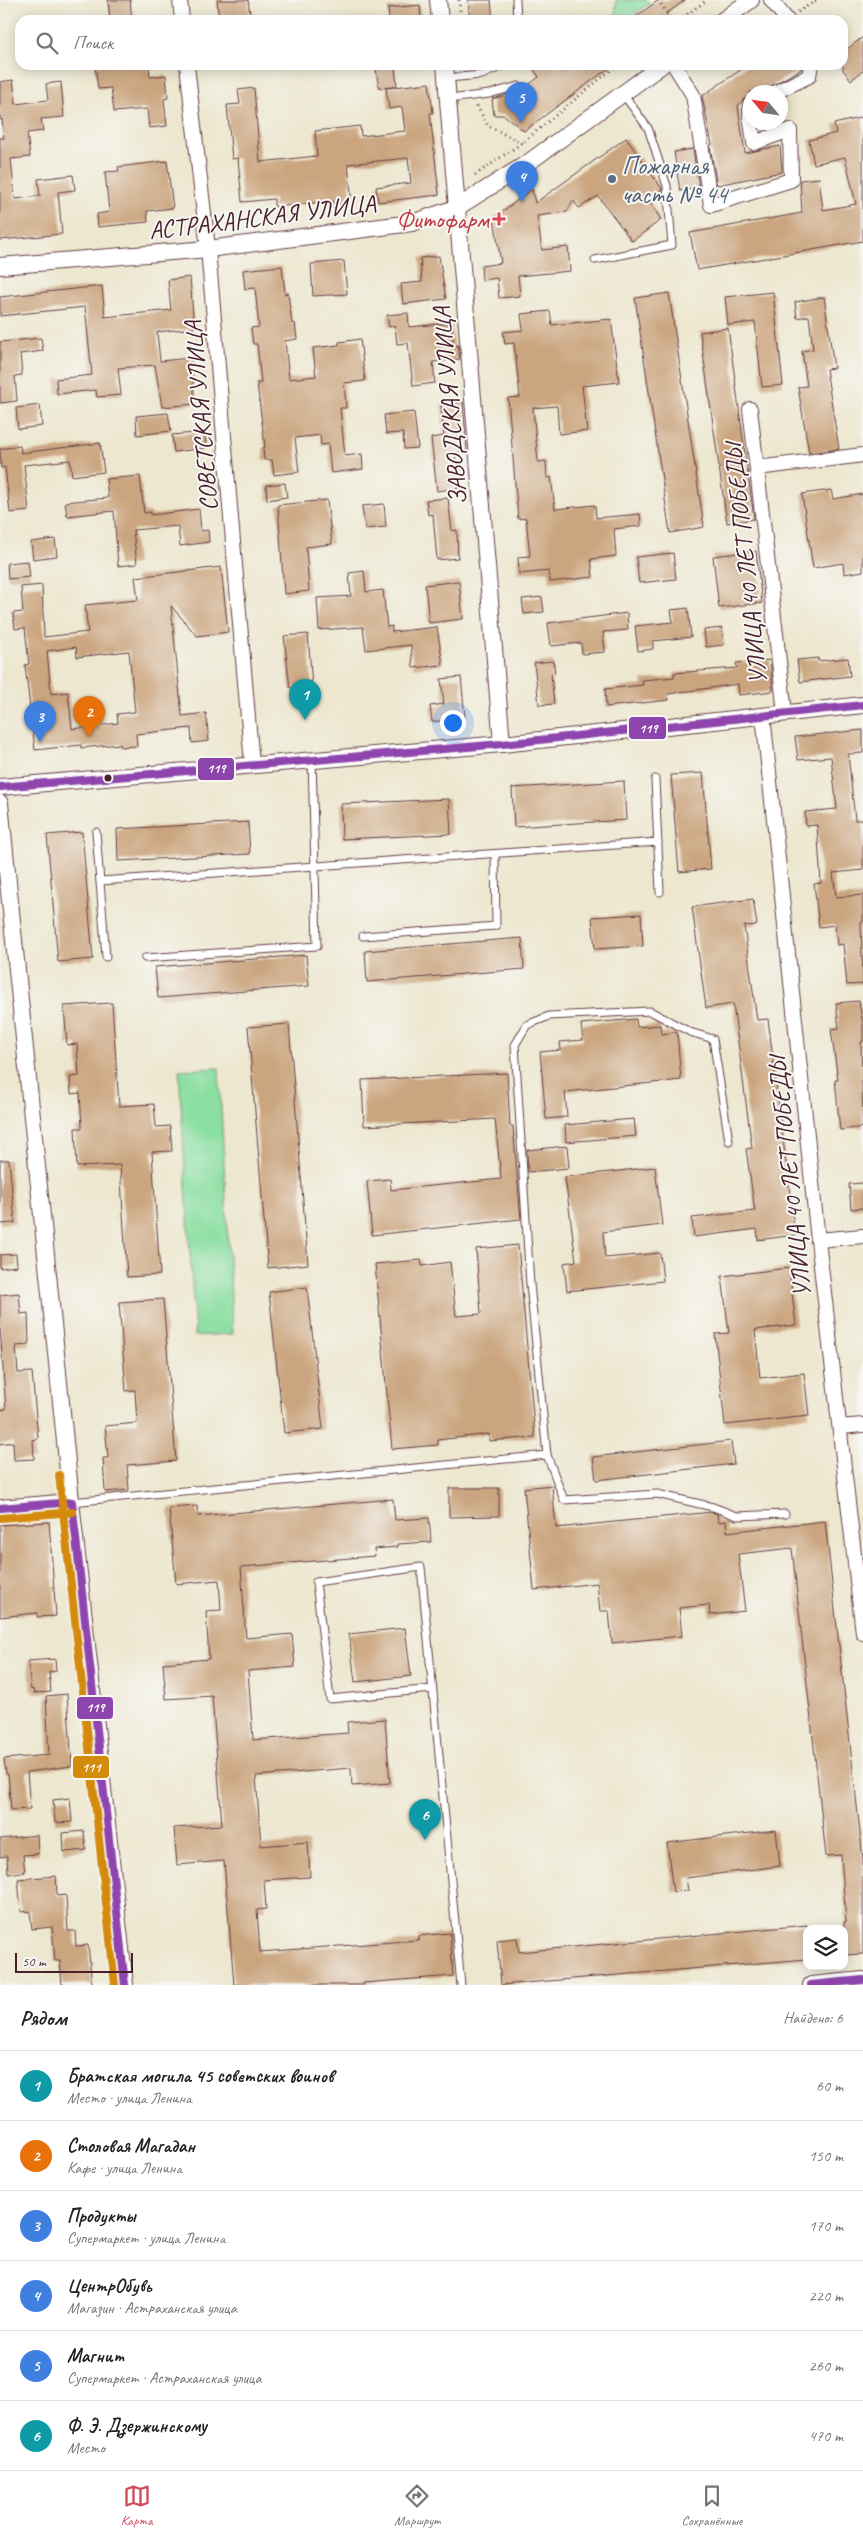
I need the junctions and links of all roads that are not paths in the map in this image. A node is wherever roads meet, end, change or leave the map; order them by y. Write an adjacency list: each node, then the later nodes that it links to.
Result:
1 (180, 0): 6 (street)
2 (438, 0): 7 (street)
3 (516, 0): 8 (lane)
4 (751, 0): 9 (street)
5 (771, 0): 10 (street)
6 (182, 15)
7 (440, 15)
8 (517, 15)
9 (730, 15)
10 (782, 15)
11 (188, 70): 23 (street, СОВЕТСКАЯ УЛИЦА)
12 (494, 70): 16 (lane)
13 (655, 70): 19 (street, АСТРАХАНСКАЯ УЛИЦА)
14 (677, 70): 21 (street)
15 (810, 70): 18 (street)
16 (446, 72): 20 (street, ЗАВОДСКАЯ УЛИЦА)
17 (518, 86): 20 (lane)
18 (788, 86)
19 (623, 94): 22 (street, АСТРАХАНСКАЯ УЛИЦА); 24 (lane)
20 (448, 99): 22 (street, ЗАВОДСКАЯ УЛИЦА)
21 (752, 130)
22 (458, 207): 23 (street, АСТРАХАНСКАЯ УЛИЦА); 32 (street, ЗАВОДСКАЯ УЛИЦА)
23 (208, 249): 25 (street, АСТРАХАНСКАЯ УЛИЦА); 34 (street, СОВЕТСКАЯ УЛИЦА)
24 (595, 260)
25 (0, 266)
26 (750, 409): 28 (street, УЛИЦА 40 ЛЕТ ПОБЕДЫ)
27 (863, 455): 28 (street)
28 (757, 468): 30 (street, УЛИЦА 40 ЛЕТ ПОБЕДЫ)
29 (863, 705): 30 (street)
30 (785, 713): 31 (street)
31 (763, 715): 32 (street); 49 (street, УЛИЦА 40 ЛЕТ ПОБЕДЫ)
32 (502, 744): 33 (street)
33 (312, 759): 34 (street); 41 (lane)
34 (252, 764): 36 (street)
35 (655, 778): 39 (lane)
36 (0, 787)
37 (0, 803): 53 (street)
38 (96, 832): 42 (lane)
39 (658, 842): 40 (lane); 43 (lane)
40 (495, 854): 41 (lane); 44 (lane)
41 (315, 865): 42 (lane); 46 (lane)
42 (100, 881): 45 (lane)
43 (660, 892)
44 (363, 936)
45 (106, 957)
46 (145, 958)
47 (729, 1141): 52 (lane)
48 (863, 1236): 49 (street)
49 (818, 1240): 51 (street, УЛИЦА 40 ЛЕТ ПОБЕДЫ)
50 (863, 1425): 51 (street)
51 (840, 1427): 56 (street, УЛИЦА 40 ЛЕТ ПОБЕДЫ)
52 (547, 1455): 53 (lane); 55 (lane)
53 (72, 1502): 54 (street); 59 (street)
54 (0, 1508)
55 (785, 1514)
56 (863, 1633)
57 (432, 1689): 57 (lane); 60 (lane)
58 (863, 1980): 61 (street)
59 (125, 1985)
60 (462, 1985)
61 (810, 1985)

